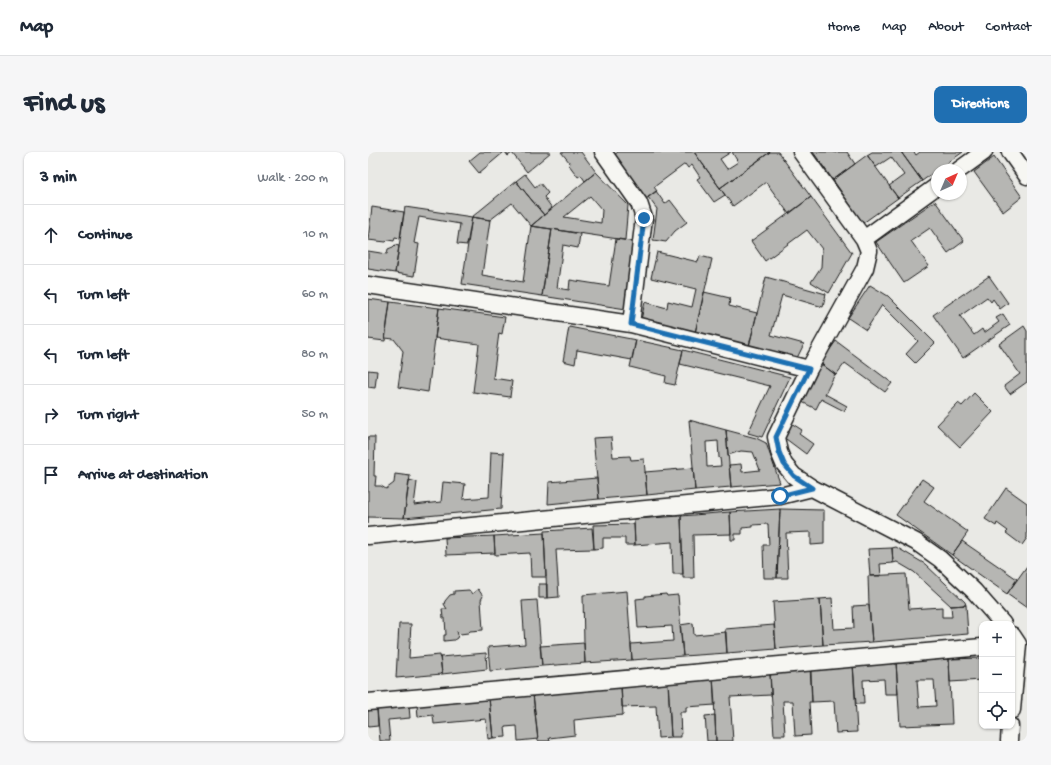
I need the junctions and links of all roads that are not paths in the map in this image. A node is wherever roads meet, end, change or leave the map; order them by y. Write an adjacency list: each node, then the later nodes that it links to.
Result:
1 (603, 152): 10 (street)
2 (801, 152): 8 (street)
3 (984, 152): 5 (street)
4 (1010, 152): 6 (street)
5 (967, 164)
6 (1027, 176)
7 (931, 190): 8 (street)
8 (864, 239): 11 (street)
9 (368, 285): 10 (street)
10 (631, 324): 11 (street)
11 (809, 369): 12 (street)
12 (812, 488): 13 (street); 14 (street)
13 (368, 536)
14 (1000, 621)
15 (979, 647): 18 (street)
16 (1014, 657): 17 (street)
17 (1012, 693)
18 (368, 702)
19 (1010, 729): 20 (street)
20 (1009, 741)

